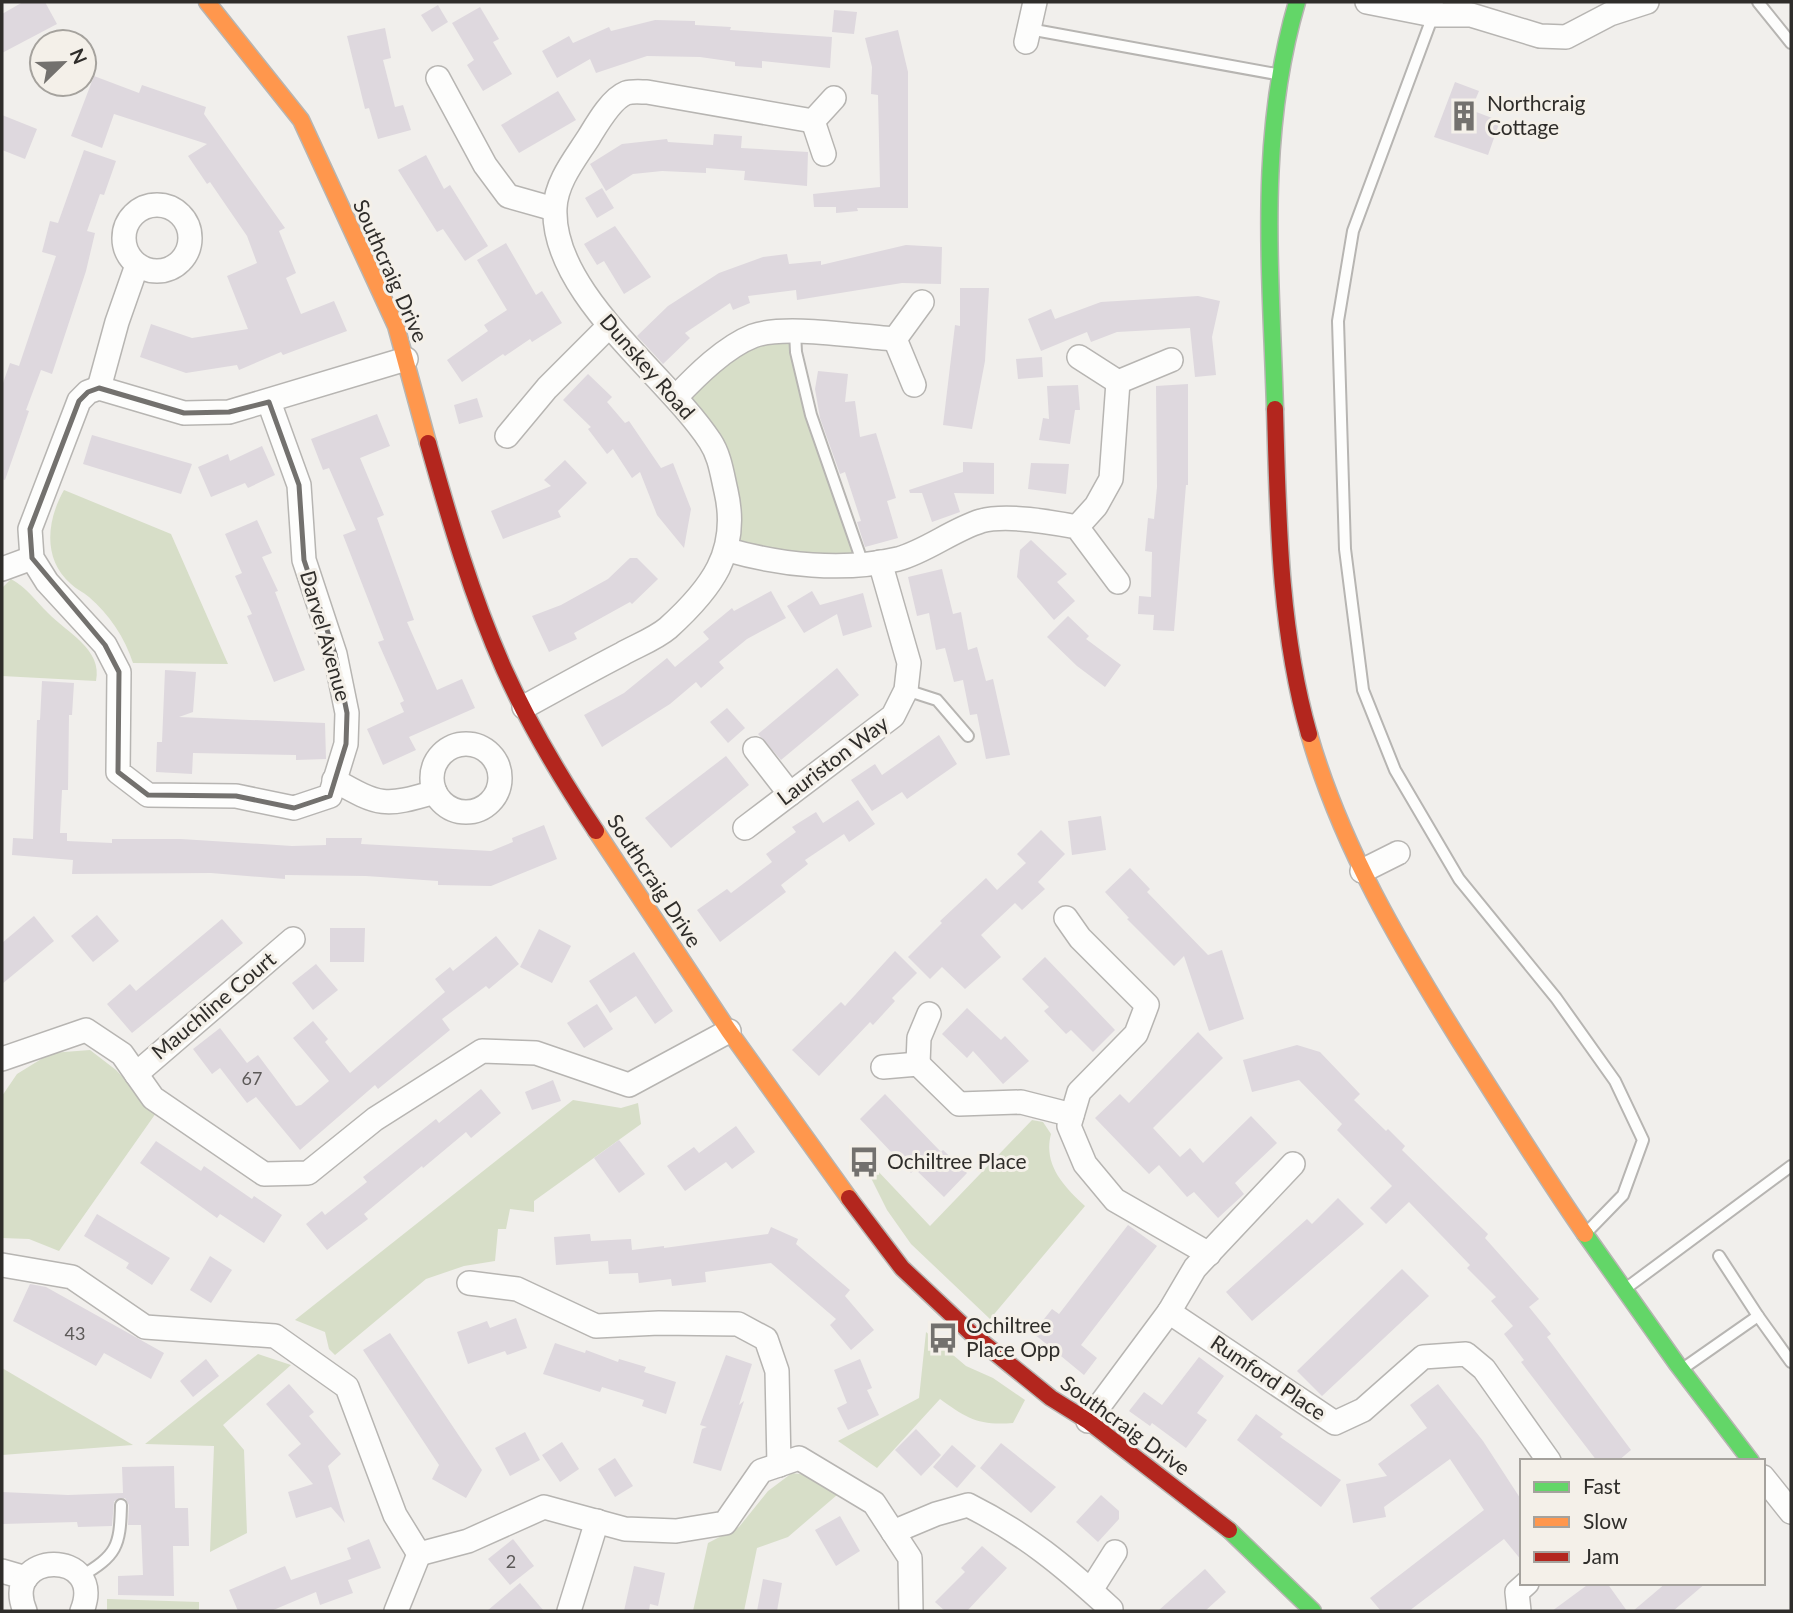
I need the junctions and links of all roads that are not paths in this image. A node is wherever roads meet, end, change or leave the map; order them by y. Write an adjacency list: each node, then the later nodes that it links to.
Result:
1 (208, 2): 22 (street, Southcraig Drive)
2 (1035, 2): 8 (street)
3 (1297, 2): 10 (street)
4 (1367, 2): 7 (street)
5 (1647, 2): 7 (street)
6 (1758, 2): 9 (lane)
7 (1435, 9): 57 (lane)
8 (1027, 35): 10 (lane)
9 (1791, 43)
10 (1276, 74): 45 (street)
11 (438, 78): 15 (street)
12 (834, 98): 13 (street)
13 (813, 121): 14 (street); 15 (street)
14 (824, 154)
15 (554, 209): 18 (street, Dunskey Road)
16 (137, 265): 26 (street)
17 (922, 302): 20 (street)
18 (608, 327): 27 (street, Dunskey Road); 29 (street)
19 (795, 332): 20 (street); 27 (street); 33 (lane)
20 (895, 340): 25 (street)
21 (1079, 357): 24 (street)
22 (406, 359): 28 (street); 37 (street, Southcraig Drive)
23 (1171, 360): 24 (street)
24 (1118, 382): 30 (street)
25 (914, 385)
26 (99, 388): 28 (street); 32 (street)
27 (676, 397): 31 (street, Dunskey Road)
28 (269, 402): 40 (street, Darvel Avenue)
29 (507, 436)
30 (1077, 527): 33 (street); 35 (street)
31 (727, 550): 33 (street); 37 (street, Dunskey Road)
32 (32, 558): 34 (street); 40 (street, Darvel Avenue)
33 (871, 563): 36 (street, Lauriston Way)
34 (2, 569)
35 (1118, 582)
36 (906, 690): 38 (lane); 42 (street, Lauriston Way)
37 (524, 706): 49 (street, Southcraig Drive)
38 (968, 736)
39 (755, 749): 42 (street)
40 (334, 780): 41 (street)
41 (435, 792)
42 (790, 794): 43 (street, Lauriston Way)
43 (745, 828)
44 (1398, 853): 45 (street)
45 (1362, 871): 57 (street)
46 (1066, 918): 54 (street)
47 (293, 939): 53 (street, Mauchline Court)
48 (929, 1014): 51 (street)
49 (729, 1031): 53 (street); 67 (street, Southcraig Drive)
50 (2, 1059): 53 (street)
51 (918, 1064): 52 (street); 54 (street)
52 (883, 1067)
53 (136, 1074)
54 (1072, 1115): 58 (street)
55 (1293, 1164): 58 (street)
56 (1791, 1166): 62 (lane)
57 (1586, 1233): 62 (street)
58 (1209, 1254): 63 (street)
59 (1719, 1256): 64 (lane)
60 (2, 1265): 77 (street)
61 (469, 1283): 70 (street)
62 (1623, 1290): 66 (street)
63 (1169, 1312): 67 (street); 68 (street, Rumford Place)
64 (1758, 1316): 65 (lane); 66 (lane)
65 (1791, 1362)
66 (1680, 1371): 69 (street)
67 (1088, 1421): 89 (street, Southcraig Drive)
68 (1548, 1459)
69 (1749, 1459)
70 (779, 1465): 74 (street); 75 (street)
71 (1765, 1480): 73 (street)
72 (121, 1505): 79 (lane)
73 (1791, 1512)
74 (597, 1521): 77 (street); 87 (street)
75 (893, 1532): 82 (street); 88 (street)
76 (1115, 1552): 82 (street)
77 (419, 1554): 86 (street)
78 (2, 1571): 80 (street)
79 (80, 1577): 80 (street); 85 (street)
80 (26, 1578): 84 (street)
81 (1525, 1585): 90 (street)
82 (1091, 1590): 83 (street)
83 (1111, 1609)
84 (25, 1611)
85 (82, 1611)
86 (396, 1611)
87 (569, 1611)
88 (911, 1611)
89 (1313, 1611)
90 (1519, 1611)

